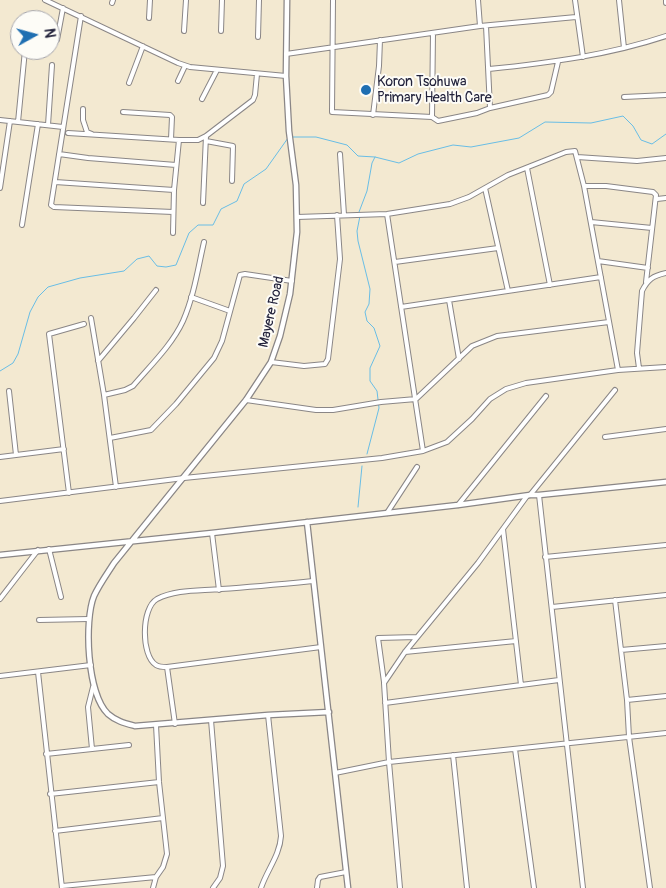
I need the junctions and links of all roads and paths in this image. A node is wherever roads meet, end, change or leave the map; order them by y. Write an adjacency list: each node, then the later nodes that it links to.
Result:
1 (45, 0): 11 (street)
2 (150, 0): 14 (street)
3 (186, 0): 18 (street)
4 (222, 0): 19 (street)
5 (259, 0): 22 (street)
6 (287, 0): 27 (street, Mayere Road)
7 (333, 0): 25 (street)
8 (478, 0): 16 (street)
9 (575, 0): 13 (street)
10 (619, 0): 26 (street)
11 (63, 8): 12 (street); 15 (street)
12 (81, 16): 24 (street); 52 (street)
13 (576, 17): 17 (street); 28 (street)
14 (149, 18)
15 (60, 24)
16 (480, 26): 17 (street); 20 (street)
17 (486, 26): 33 (street)
18 (184, 31)
19 (221, 31)
20 (433, 33): 23 (street); 46 (street)
21 (666, 36): 26 (street)
22 (258, 37)
23 (380, 40): 25 (street); 45 (street)
24 (143, 46): 32 (street); 38 (street)
25 (332, 47): 27 (street); 45 (street)
26 (624, 48): 28 (street)
27 (286, 54): 36 (street, Mayere Road)
28 (583, 57): 30 (street)
29 (25, 60): 49 (street)
30 (558, 62): 33 (street); 42 (street)
31 (52, 65): 51 (street)
32 (185, 66): 34 (street); 37 (street)
33 (489, 69): 42 (street)
34 (217, 70): 35 (street); 41 (street)
35 (258, 74): 36 (street); 55 (street)
36 (286, 76): 77 (street, Mayere Road)
37 (178, 82)
38 (129, 83)
39 (666, 95): 40 (street)
40 (624, 97)
41 (202, 99)
42 (490, 108): 46 (street)
43 (83, 109): 54 (street)
44 (123, 112): 56 (street)
45 (373, 115): 46 (street)
46 (432, 117)
47 (0, 120): 48 (street)
48 (10, 121): 49 (street); 67 (street)
49 (18, 122): 50 (street)
50 (38, 124): 51 (street); 79 (street)
51 (48, 125): 52 (street)
52 (63, 127): 58 (street)
53 (68, 133): 54 (street)
54 (94, 135): 56 (street)
55 (206, 138): 57 (street); 64 (street); 72 (street)
56 (171, 139): 57 (street)
57 (179, 140): 62 (street)
58 (59, 154): 62 (street); 65 (street)
59 (340, 154): 76 (street)
60 (577, 157): 61 (street); 63 (street); 66 (street)
61 (666, 158)
62 (176, 165): 69 (street)
63 (526, 168): 68 (street); 92 (street)
64 (232, 181)
65 (54, 182): 69 (street); 73 (street)
66 (584, 186): 70 (street); 78 (street)
67 (0, 188)
68 (485, 188): 74 (street); 83 (street)
69 (174, 190): 73 (street)
70 (657, 198): 71 (street); 80 (street)
71 (666, 198)
72 (203, 203)
73 (173, 212): 81 (street)
74 (387, 214): 76 (street); 85 (street)
75 (337, 215): 76 (street); 77 (street); 104 (street)
76 (344, 215)
77 (297, 217): 90 (street, Mayere Road)
78 (591, 222): 80 (street); 84 (street)
79 (22, 225)
80 (652, 228): 86 (street)
81 (173, 233)
82 (204, 242): 95 (street)
83 (498, 248): 85 (street); 94 (street)
84 (598, 261): 86 (street); 89 (street)
85 (395, 262): 97 (street)
86 (648, 269): 88 (street); 91 (street)
87 (666, 273): 88 (street)
88 (652, 277): 91 (street)
89 (601, 278): 92 (street); 100 (street)
90 (292, 281): 98 (street); 104 (street, Mayere Road)
91 (646, 282): 106 (street)
92 (550, 285): 94 (street)
93 (156, 290): 103 (street)
94 (508, 291): 96 (street)
95 (191, 297): 98 (street); 110 (street)
96 (449, 300): 97 (street); 102 (street)
97 (402, 307): 113 (street)
98 (230, 311): 116 (street)
99 (91, 318): 103 (street)
100 (609, 322): 102 (street); 107 (street)
101 (84, 324): 117 (street)
102 (459, 359): 113 (street)
103 (98, 361): 110 (street)
104 (271, 362): 112 (street, Mayere Road)
105 (666, 367): 106 (street)
106 (640, 368): 107 (street)
107 (618, 370): 118 (street)
108 (615, 390): 126 (street)
109 (9, 392): 119 (street)
110 (104, 395): 116 (street)
111 (546, 396): 129 (street)
112 (246, 400): 113 (street); 122 (street, Mayere Road)
113 (416, 400): 118 (street)
114 (666, 429): 115 (street)
115 (605, 436)
116 (110, 438): 124 (street)
117 (64, 449): 119 (street); 125 (street)
118 (424, 451): 122 (street)
119 (16, 455): 120 (street)
120 (0, 457)
121 (418, 466): 130 (street)
122 (184, 478): 124 (street); 134 (street, Mayere Road)
123 (666, 482): 127 (street)
124 (116, 487): 125 (street)
125 (69, 493): 128 (street)
126 (528, 495): 127 (street); 129 (street); 132 (street)
127 (540, 495): 139 (street)
128 (0, 501)
129 (458, 505): 130 (street)
130 (387, 513): 131 (street)
131 (307, 522): 133 (street); 140 (street)
132 (503, 530): 149 (street); 150 (street)
133 (212, 533): 134 (street); 141 (street)
134 (132, 541): 136 (street); 148 (street, Mayere Road)
135 (666, 545): 139 (street)
136 (50, 549): 137 (street); 143 (street)
137 (38, 550): 138 (street); 144 (street)
138 (0, 555)
139 (545, 557): 146 (street)
140 (313, 581): 141 (street); 152 (street)
141 (219, 590): 156 (street)
142 (666, 595): 145 (street)
143 (61, 598)
144 (0, 599)
145 (614, 600): 146 (street); 153 (street)
146 (552, 607): 159 (street)
147 (39, 620): 148 (street)
148 (88, 620): 155 (street, Mayere Road)
149 (417, 637): 154 (street); 160 (street)
150 (516, 641): 154 (street); 161 (street)
151 (666, 646): 153 (street)
152 (321, 647): 156 (street); 166 (street)
153 (621, 650): 164 (street)
154 (405, 652): 160 (street)
155 (91, 665): 157 (street); 162 (street, Mayere Road)
156 (167, 667): 169 (street)
157 (38, 672): 158 (street); 177 (street)
158 (0, 676)
159 (559, 680): 161 (street); 173 (street)
160 (384, 683): 165 (street)
161 (521, 684): 165 (street)
162 (93, 686): 170 (street, Mayere Road); 175 (street)
163 (666, 696): 164 (street)
164 (627, 700): 172 (street)
165 (385, 703): 179 (street)
166 (329, 712): 167 (street, Mayere Road); 180 (street)
167 (268, 715): 168 (street, Mayere Road); 190 (street)
168 (211, 720): 169 (street, Mayere Road); 189 (street)
169 (175, 724): 170 (street, Mayere Road)
170 (156, 725): 181 (street)
171 (666, 733): 172 (street)
172 (629, 737): 173 (street); 197 (street)
173 (566, 743): 176 (street); 196 (street)
174 (129, 745): 175 (street)
175 (92, 749): 177 (street)
176 (515, 749): 178 (street); 195 (street)
177 (46, 754): 182 (street)
178 (453, 755): 179 (street); 194 (street)
179 (389, 762): 180 (street); 193 (street)
180 (335, 773): 185 (street)
181 (159, 782): 182 (street); 183 (street)
182 (50, 794): 184 (street)
183 (163, 818): 184 (street); 186 (street)
184 (55, 831): 187 (street)
185 (346, 872): 191 (street); 192 (street)
186 (156, 877): 187 (street); 188 (street)
187 (62, 887)
188 (153, 888)
189 (213, 888)
190 (260, 888)
191 (317, 888)
192 (348, 888)
193 (400, 888)
194 (467, 888)
195 (534, 888)
196 (583, 888)
197 (650, 888)

